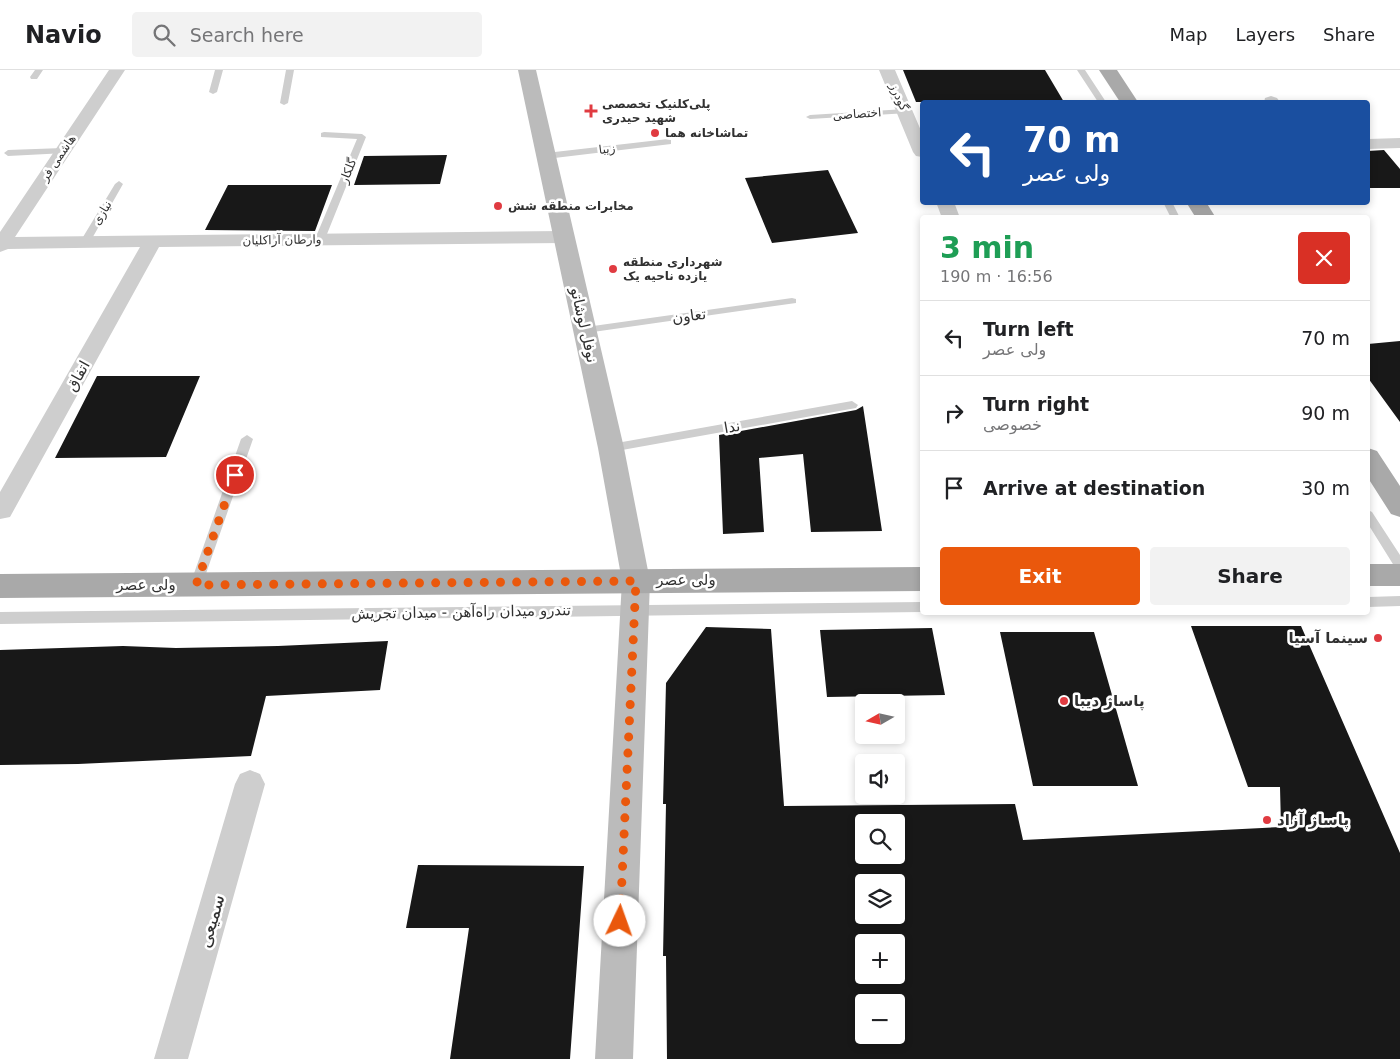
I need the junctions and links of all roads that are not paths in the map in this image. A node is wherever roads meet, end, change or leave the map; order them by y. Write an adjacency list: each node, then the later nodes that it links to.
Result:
1 (39, 70): 9 (lane)
2 (117, 70): 21 (street, هاشمی فر)
3 (219, 70): 10 (lane)
4 (290, 70): 13 (lane)
5 (527, 70): 23 (main road, نوفل لوشاتو)
6 (887, 70): 14 (street, گودرز)
7 (1082, 70): 11 (lane)
8 (1108, 70): 12 (main road)
9 (34, 78)
10 (212, 92)
11 (1101, 100)
12 (1128, 100)
13 (284, 103)
14 (905, 111): 15 (lane, اختصاصی); 20 (street, گودرز)
15 (810, 117)
16 (324, 136): 26 (lane, گلکار)
17 (668, 142): 23 (lane, زیبا)
18 (1400, 143): 19 (street)
19 (1370, 144)
20 (920, 147)
21 (63, 151): 22 (lane); 29 (street, هاشمی فر)
22 (8, 152)
23 (546, 156): 25 (main road, نوفل لوشاتو)
24 (119, 184): 28 (lane, نیازی)
25 (564, 237): 26 (street, وارطان آراکلیان); 31 (main road, نوفل لوشاتو)
26 (320, 240): 27 (street, وارطان آراکلیان)
27 (154, 241): 28 (street, وارطان آراکلیان); 37 (street, اتفاق)
28 (85, 242): 29 (street, وارطان آراکلیان)
29 (1, 244)
30 (792, 302): 31 (lane, تعاون)
31 (586, 330): 34 (main road, نوفل لوشاتو)
32 (852, 405): 34 (lane, ندا)
33 (248, 439): 43 (lane)
34 (611, 448): 45 (main road, نوفل لوشاتو)
35 (1370, 461): 36 (main road)
36 (1400, 507)
37 (2, 510)
38 (1370, 518): 39 (lane)
39 (1400, 565)
40 (1370, 575): 41 (main road)
41 (1400, 575)
42 (920, 579): 45 (main road, ولی عصر)
43 (196, 585): 44 (main road, ولی عصر); 45 (main road, ولی عصر)
44 (0, 586)
45 (636, 595): 48 (lane, تندرو میدان راه‌آهن - میدان تجریش); 49 (lane, تندرو میدان راه‌آهن - میدان تجریش); 52 (main road, نوفل لوشاتو)
46 (1400, 601): 47 (lane)
47 (1370, 602)
48 (920, 607)
49 (0, 618)
50 (250, 784): 51 (street, سمیعی)
51 (171, 1059)
52 (614, 1059)

